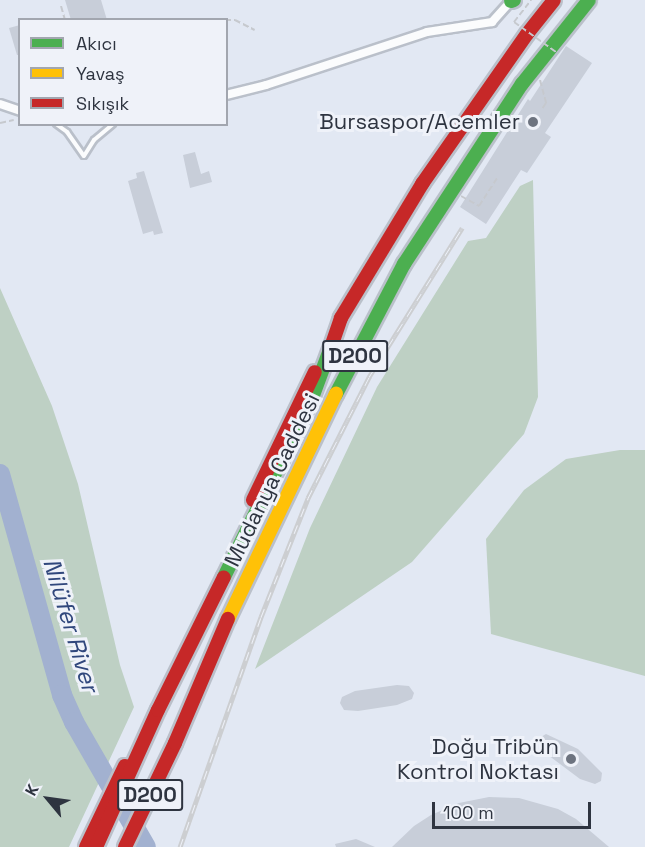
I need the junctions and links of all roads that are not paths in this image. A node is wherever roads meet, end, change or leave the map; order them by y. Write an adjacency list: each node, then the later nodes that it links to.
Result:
1 (554, 0): 9 (highway, Mudanya Caddesi / D200)
2 (589, 0): 12 (highway, Mudanya Caddesi / D200)
3 (513, 1): 4 (street)
4 (228, 94)
5 (0, 104): 6 (street)
6 (18, 110)
7 (59, 126): 8 (lane)
8 (111, 126)
9 (156, 710): 10 (highway); 11 (highway, Mudanya Caddesi / D200)
10 (88, 847)
11 (96, 847)
12 (126, 847)

